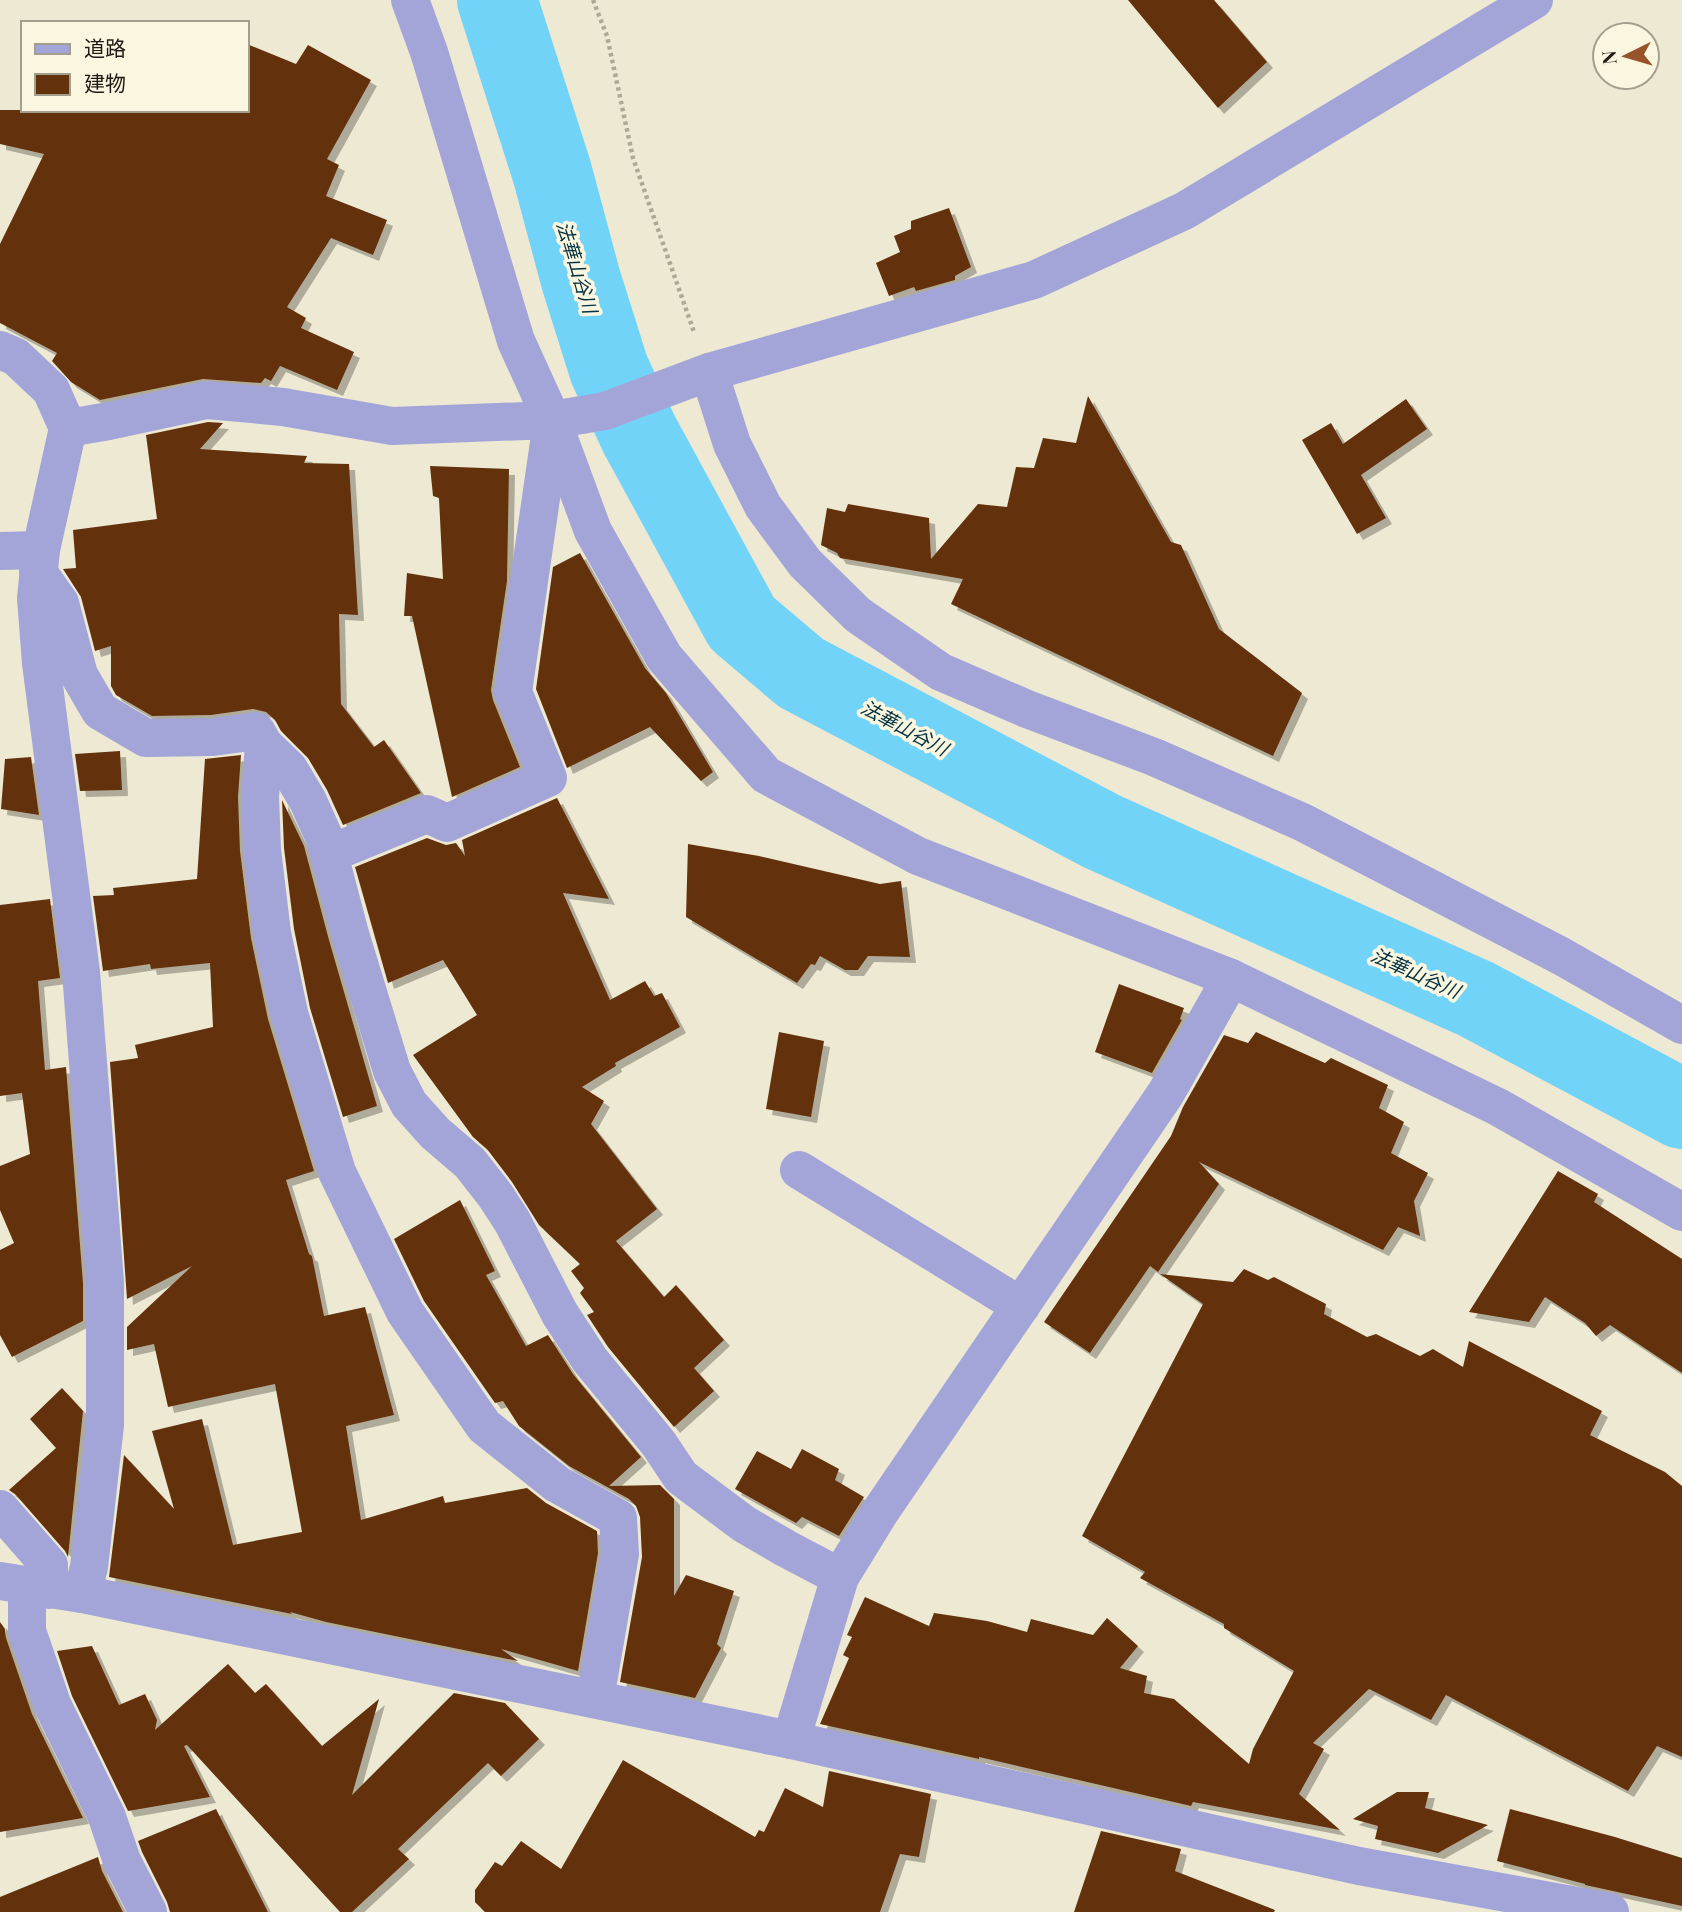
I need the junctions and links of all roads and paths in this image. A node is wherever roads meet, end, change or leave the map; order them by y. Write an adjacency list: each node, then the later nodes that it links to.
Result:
1 (410, 0): 6 (street)
2 (593, 0): 5 (path)
3 (1534, 0): 5 (street)
4 (0, 350): 7 (street)
5 (709, 372): 6 (street); 13 (street)
6 (552, 420): 7 (street); 11 (street); 12 (street)
7 (68, 428): 9 (street)
8 (0, 551): 9 (street)
9 (39, 561): 10 (street); 19 (street)
10 (264, 745): 11 (street); 20 (street)
11 (329, 855): 18 (street)
12 (1231, 978): 15 (street); 16 (street)
13 (1682, 1025)
14 (799, 1170): 16 (street)
15 (1682, 1212)
16 (1021, 1306): 18 (street)
17 (0, 1510): 19 (street)
18 (840, 1577): 21 (street)
19 (31, 1596): 20 (street); 22 (street)
20 (595, 1699): 21 (street)
21 (791, 1740): 23 (street)
22 (148, 1912)
23 (1610, 1912)

